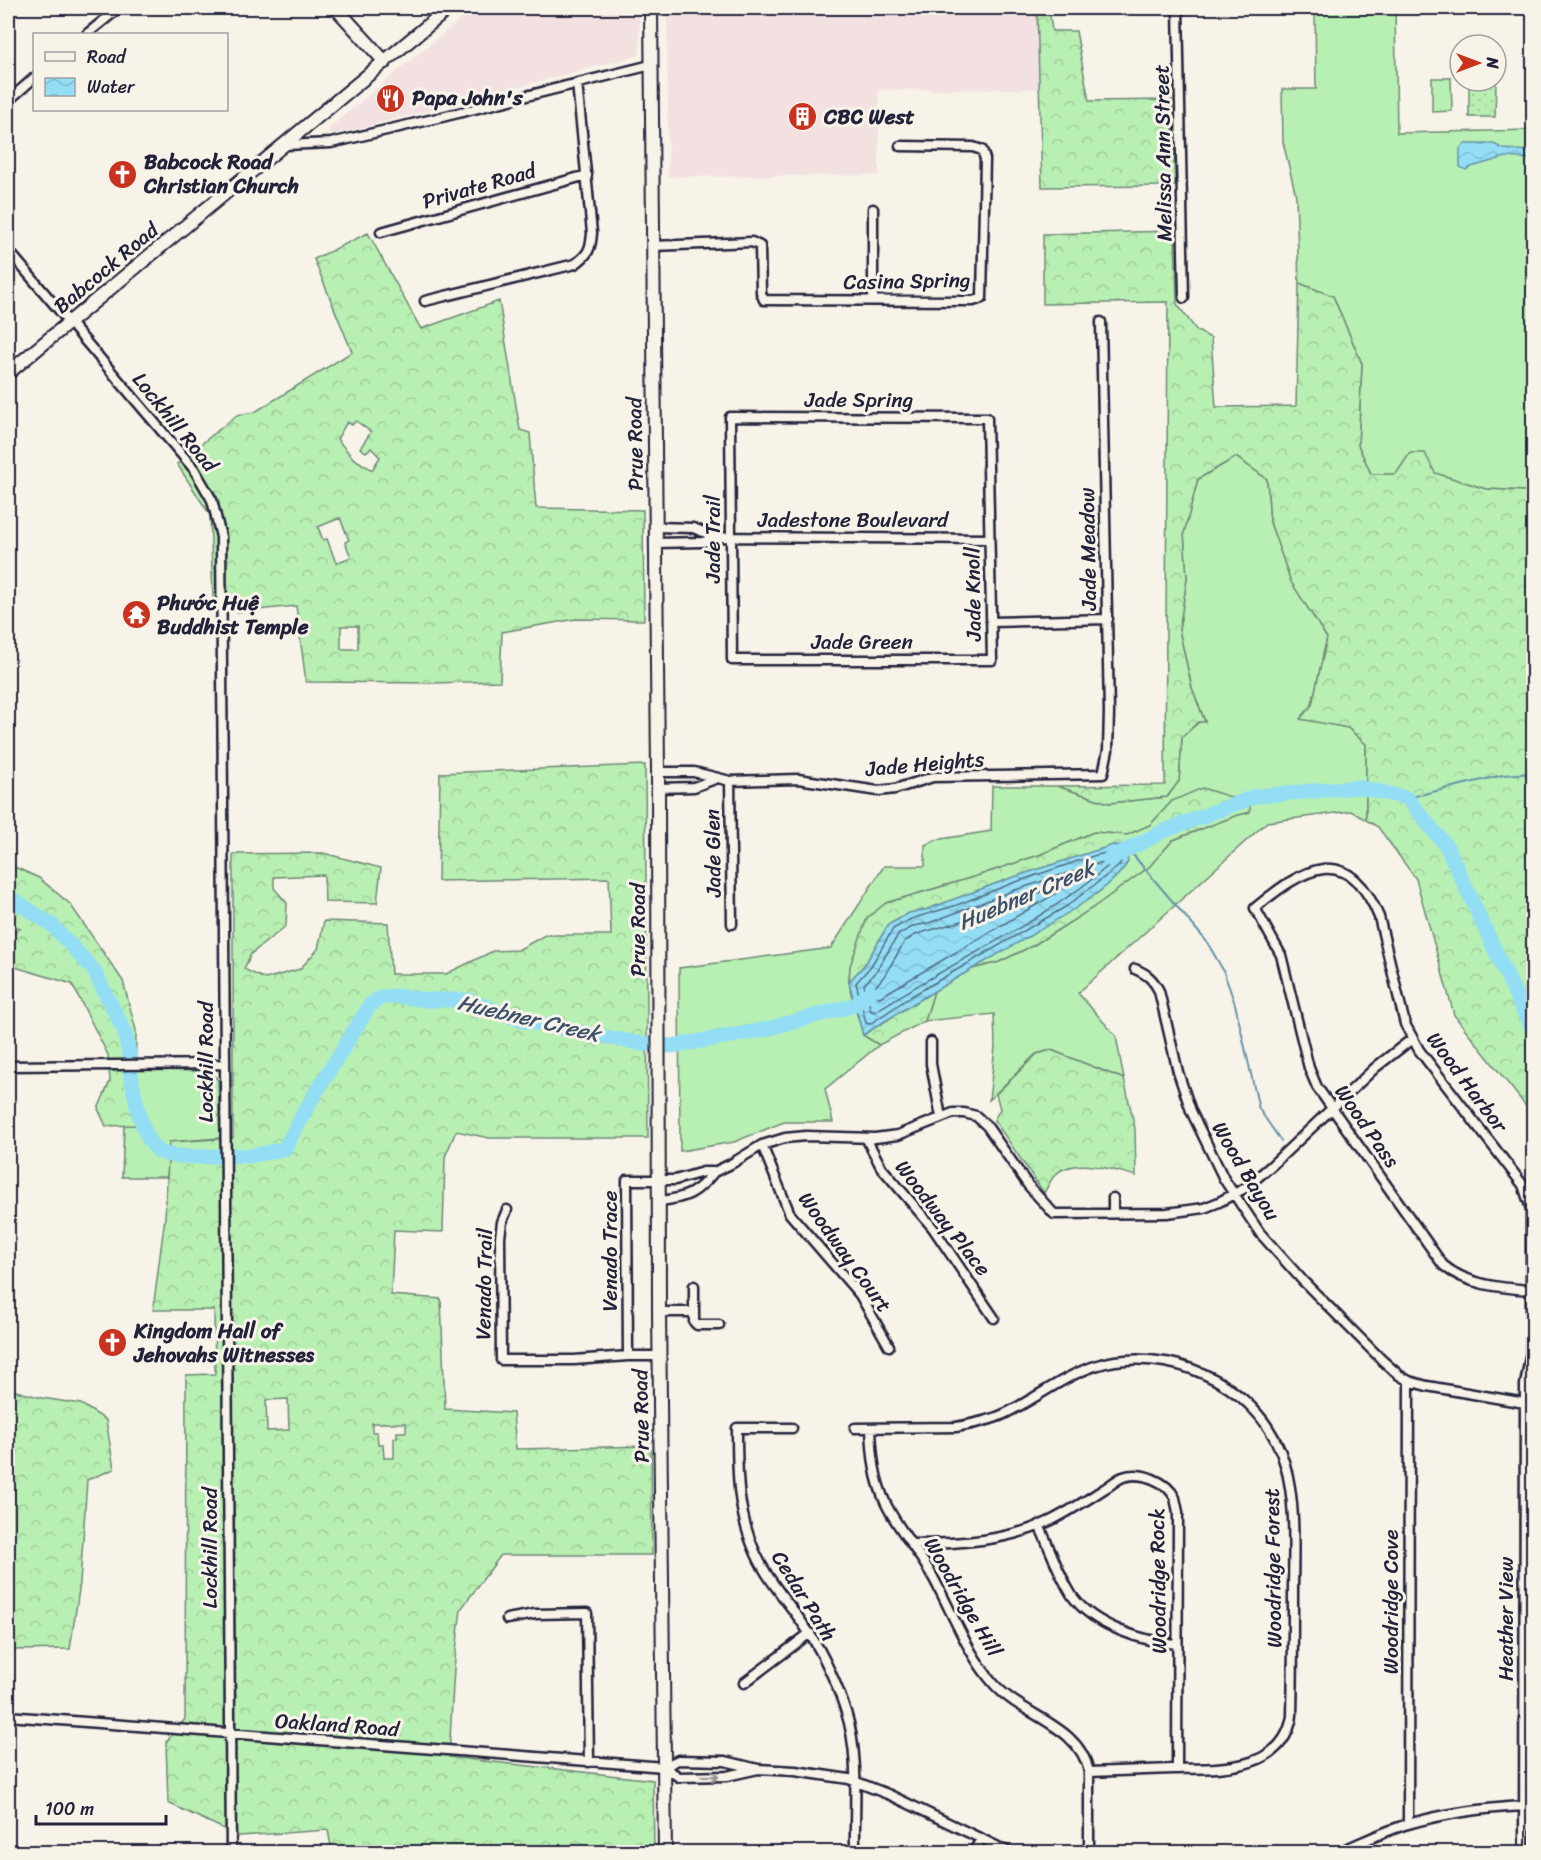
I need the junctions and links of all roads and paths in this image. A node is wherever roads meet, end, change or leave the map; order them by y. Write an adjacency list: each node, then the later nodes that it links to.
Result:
1 (119, 8): 6 (street)
2 (336, 8): 7 (main road)
3 (449, 8): 7 (main road, Babcock Road)
4 (651, 8): 8 (main road, Prue Road)
5 (1178, 8): 19 (street, Melissa Ann Street)
6 (88, 33)
7 (385, 62): 12 (main road, Babcock Road)
8 (651, 64): 10 (street); 17 (main road, Prue Road)
9 (33, 79): 11 (street)
10 (577, 83): 12 (street); 14 (street)
11 (8, 101)
12 (285, 145): 23 (main road, Babcock Road)
13 (900, 146): 20 (street, Casina Spring)
14 (587, 175): 16 (street, Private Road); 21 (street)
15 (873, 209): 20 (street)
16 (381, 232)
17 (653, 246): 20 (street, Casina Spring); 27 (main road, Prue Road)
18 (8, 250): 23 (street, Lockhill Road)
19 (1184, 298)
20 (873, 300)
21 (425, 301)
22 (1101, 322): 34 (street, Jade Meadow)
23 (69, 324): 24 (main road, Babcock Road); 50 (street, Lockhill Road)
24 (8, 373)
25 (730, 417): 26 (street, Jade Spring); 30 (street, Jade Trail)
26 (987, 418): 31 (street, Jade Knoll)
27 (656, 527): 28 (street, Jadestone Boulevard); 32 (main road, Prue Road)
28 (686, 528): 29 (street, Jadestone Boulevard); 33 (street)
29 (717, 537): 30 (street, Jadestone Boulevard); 33 (street, Jadestone Boulevard)
30 (731, 537): 31 (street, Jadestone Boulevard); 36 (street, Jade Trail)
31 (990, 539): 35 (street, Jade Knoll)
32 (656, 543): 33 (street, Jadestone Boulevard); 38 (main road, Prue Road)
33 (686, 543)
34 (1108, 619): 35 (street); 40 (street, Jade Meadow)
35 (991, 622): 37 (street, Jade Knoll)
36 (732, 660): 37 (street, Jade Green)
37 (992, 660)
38 (658, 772): 39 (street, Jade Heights); 44 (main road, Prue Road)
39 (687, 772): 41 (street, Jade Heights); 43 (street)
40 (1103, 774): 42 (street, Jade Heights)
41 (715, 779): 42 (street, Jade Heights); 43 (street, Jade Heights)
42 (730, 781): 46 (street, Jade Glen)
43 (687, 787): 44 (street, Jade Heights)
44 (658, 788): 58 (main road, Prue Road)
45 (1255, 908): 48 (street, Wood Harbor); 52 (street, Wood Pass)
46 (732, 924)
47 (1135, 969): 60 (street, Wood Bayou)
48 (1412, 1039): 52 (street); 66 (street, Wood Harbor)
49 (931, 1042): 53 (street)
50 (224, 1064): 51 (street); 87 (street, Lockhill Road)
51 (8, 1066)
52 (1332, 1107): 60 (street); 66 (street, Wood Pass)
53 (941, 1117): 54 (street); 64 (street)
54 (866, 1138): 55 (street); 69 (street, Woodway Place)
55 (762, 1145): 56 (street); 71 (street, Woodway Court)
56 (714, 1172): 57 (street); 59 (street)
57 (687, 1177): 58 (street); 59 (street)
58 (660, 1180): 62 (main road, Prue Road); 72 (street, Venado Trace)
59 (692, 1193): 62 (street)
60 (1234, 1195): 64 (street); 74 (street, Wood Bayou)
61 (1113, 1198): 64 (street)
62 (660, 1201): 67 (main road, Prue Road)
63 (507, 1210): 72 (street, Venado Trail)
64 (1113, 1212)
65 (694, 1286): 68 (street)
66 (1532, 1290): 75 (street, Wood Harbor)
67 (659, 1312): 68 (street); 73 (main road, Prue Road)
68 (694, 1312): 70 (street)
69 (994, 1318)
70 (719, 1325)
71 (888, 1346)
72 (628, 1356): 73 (street)
73 (660, 1356): 89 (main road, Prue Road)
74 (1409, 1381): 76 (street); 95 (street, Woodridge Cove)
75 (1525, 1385): 76 (street, Heather View)
76 (1525, 1403): 94 (street, Heather View)
77 (792, 1428): 83 (street, Cedar Path)
78 (855, 1428): 79 (street, Woodridge Forest)
79 (870, 1428): 81 (street, Woodridge Hill); 91 (street, Woodridge Forest)
80 (1039, 1525): 81 (street, Woodridge Rock); 84 (street); 84 (street, Woodridge Rock)
81 (912, 1544): 92 (street, Woodridge Hill)
82 (507, 1619): 88 (street)
83 (810, 1634): 85 (street); 93 (street, Cedar Path)
84 (1178, 1644): 91 (street, Woodridge Rock)
85 (744, 1683)
86 (8, 1716): 87 (street, Oakland Road)
87 (230, 1735): 88 (street, Oakland Road); 97 (street, Lockhill Road)
88 (589, 1762): 89 (street, Oakland Road)
89 (664, 1767): 90 (street); 90 (street, one-way to 90); 98 (main road, Prue Road)
90 (758, 1769): 93 (street)
91 (1177, 1769): 92 (street, Woodridge Forest)
92 (1089, 1772): 102 (street, Woodridge Hill)
93 (854, 1781): 96 (street); 99 (street, Cedar Path)
94 (1524, 1806): 95 (street); 104 (street, Heather View)
95 (1408, 1824): 103 (street)
96 (981, 1838): 100 (street); 101 (street)
97 (231, 1852)
98 (664, 1852)
99 (855, 1852)
100 (974, 1852)
101 (1009, 1852)
102 (1089, 1852)
103 (1339, 1852)
104 (1524, 1852)

